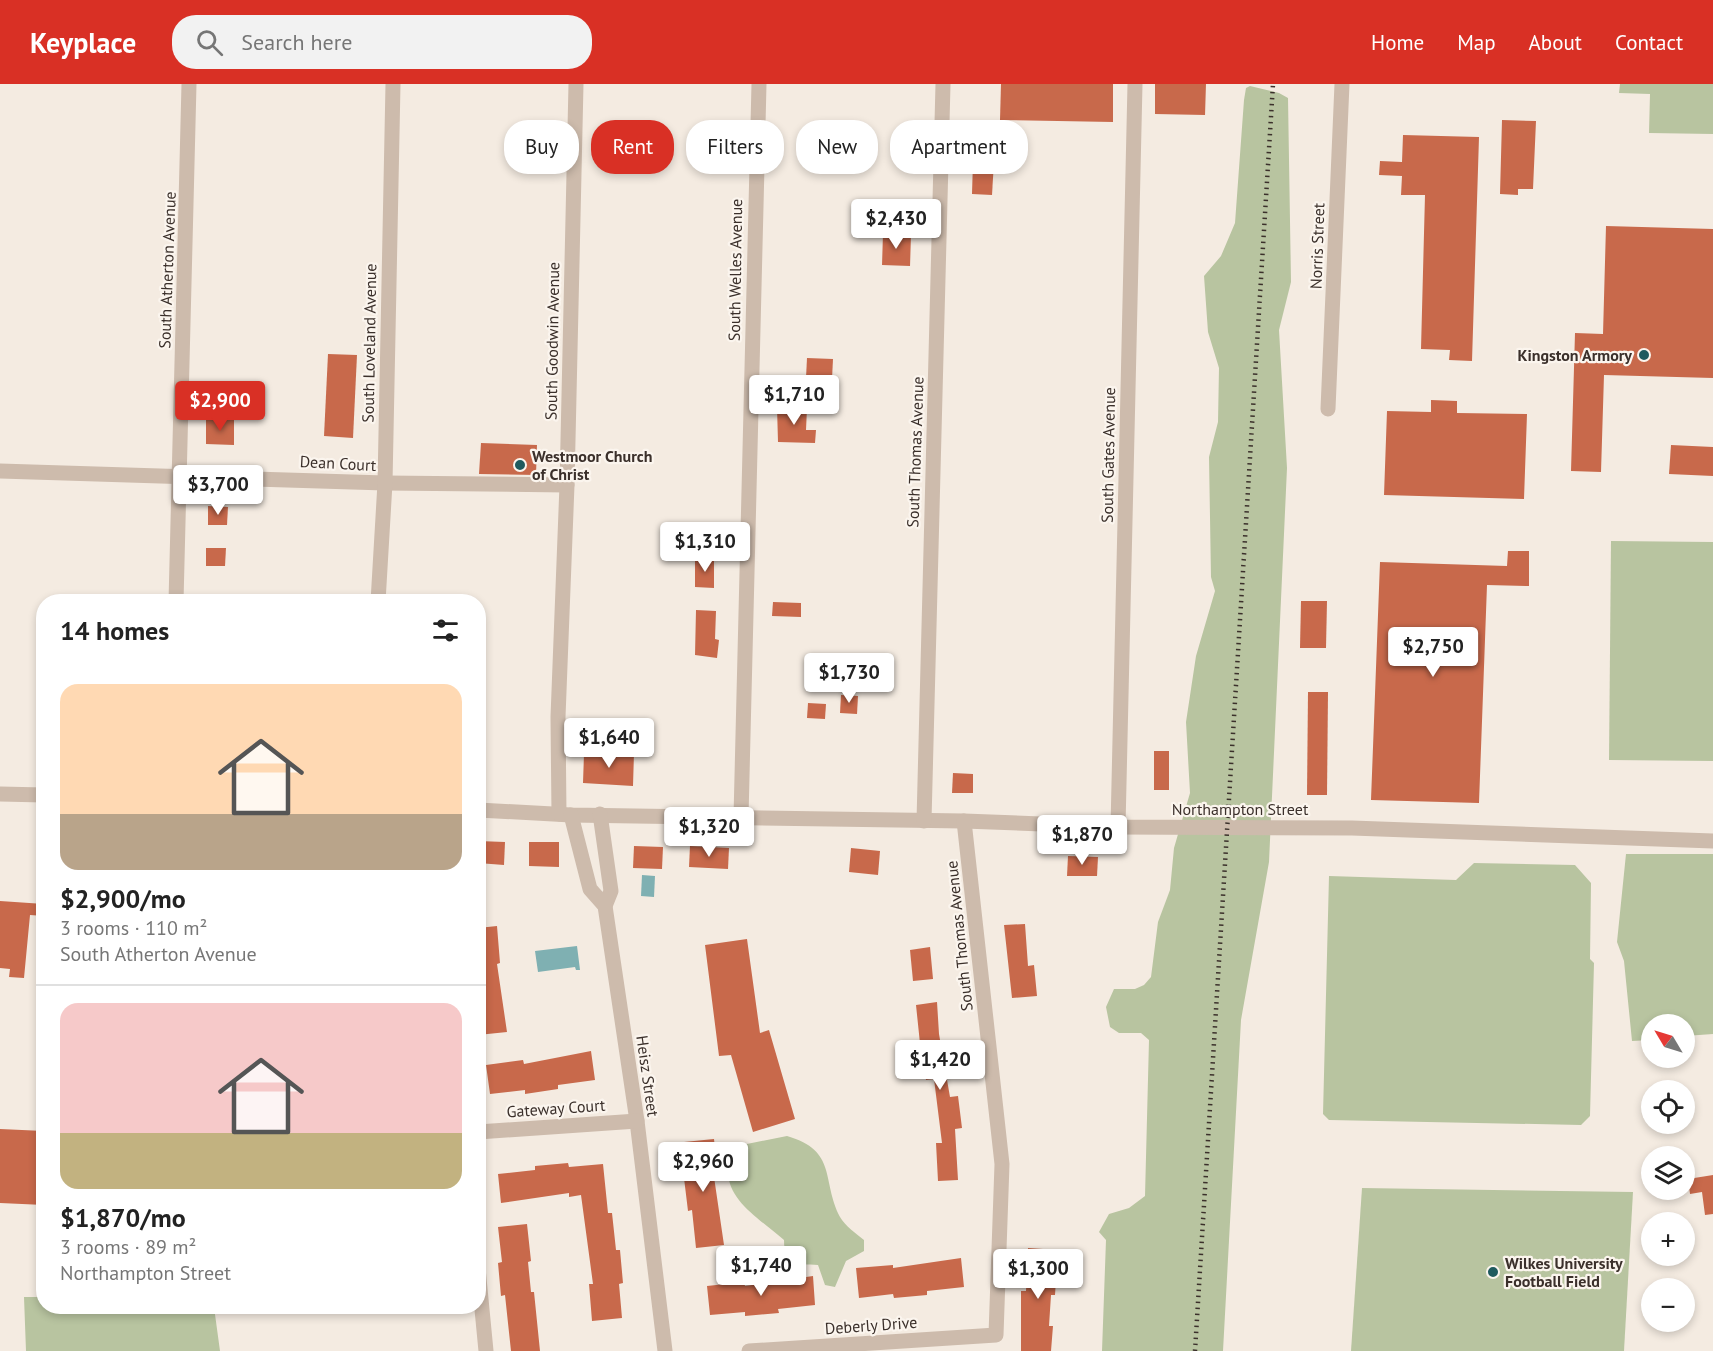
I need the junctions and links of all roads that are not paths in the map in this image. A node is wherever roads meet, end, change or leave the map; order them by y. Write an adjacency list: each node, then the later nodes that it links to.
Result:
1 (189, 84): 10 (street, South Atherton Avenue)
2 (393, 84): 11 (street, South Loveland Avenue)
3 (576, 84): 12 (street, South Goodwin Avenue)
4 (759, 84): 20 (street, South Welles Avenue)
5 (943, 84): 21 (street, South Thomas Avenue)
6 (1135, 84): 23 (street, South Gates Avenue)
7 (1342, 84): 8 (street, Norris Street)
8 (1328, 409)
9 (0, 471): 10 (street, Dean Court)
10 (179, 475): 11 (street, Dean Court); 13 (street, South Atherton Avenue)
11 (385, 483): 12 (street, Dean Court); 14 (street, South Loveland Avenue)
12 (567, 484): 18 (street, South Goodwin Avenue)
13 (176, 594)
14 (378, 594)
15 (0, 794): 16 (street)
16 (36, 795)
17 (486, 810): 18 (street, Northampton Street)
18 (565, 814): 19 (street, Northampton Street); 25 (street, Heisz Street)
19 (600, 814): 20 (street, Northampton Street); 25 (street)
20 (741, 817): 21 (street, Northampton Street)
21 (924, 821): 22 (street, Northampton Street)
22 (964, 821): 23 (street, Northampton Street); 29 (street, South Thomas Avenue)
23 (1118, 827): 24 (street, Northampton Street)
24 (1713, 841)
25 (605, 906): 26 (street, Heisz Street)
26 (637, 1121): 27 (street, Gateway Court); 31 (street, Heisz Street)
27 (486, 1131)
28 (482, 1314): 30 (street)
29 (996, 1335): 32 (street, Deberly Drive)
30 (486, 1351)
31 (664, 1351)
32 (748, 1351)

